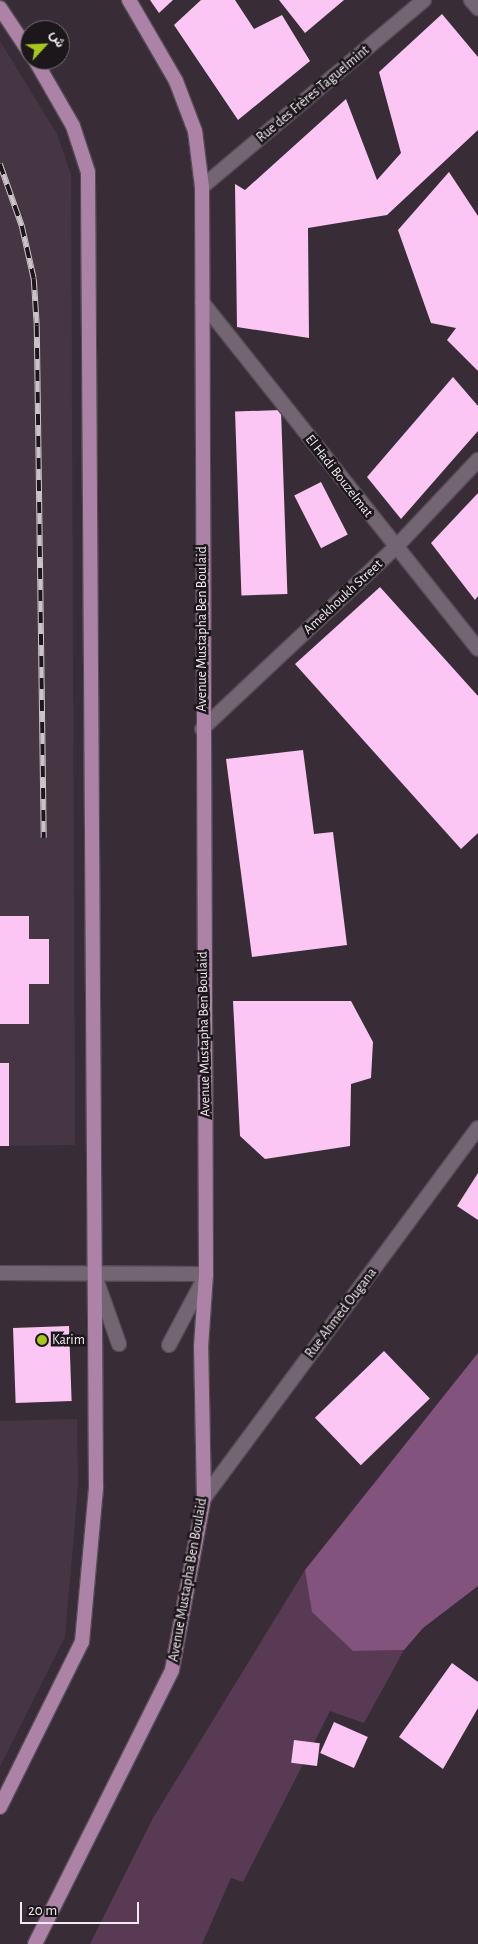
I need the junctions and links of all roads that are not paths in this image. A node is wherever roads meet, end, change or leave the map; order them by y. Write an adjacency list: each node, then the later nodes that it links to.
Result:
1 (129, 0): 8 (main road, Avenue Mustapha Ben Boulaid)
2 (424, 0): 8 (street, Rue des Frères Taguelmint)
3 (471, 0): 5 (street)
4 (0, 8): 6 (main road)
5 (478, 8)
6 (20, 38)
7 (40, 70): 16 (main road)
8 (202, 187): 9 (main road, Avenue Mustapha Ben Boulaid)
9 (202, 302): 11 (street, El Hadi Bouzelmat); 13 (main road, Avenue Mustapha Ben Boulaid)
10 (478, 460): 11 (street, Amekhoukh Street)
11 (396, 547): 12 (street, El Hadi Bouzelmat); 13 (street, Amekhoukh Street)
12 (478, 649)
13 (202, 729): 17 (main road, Avenue Mustapha Ben Boulaid)
14 (478, 1128): 20 (street, Rue Ahmed Ougana)
15 (0, 1273): 16 (street)
16 (94, 1274): 17 (street); 18 (street); 21 (main road)
17 (206, 1274): 19 (street); 20 (main road, Avenue Mustapha Ben Boulaid)
18 (118, 1344)
19 (169, 1345)
20 (204, 1498): 22 (main road, Avenue Mustapha Ben Boulaid)
21 (0, 1807)
22 (34, 1944)

